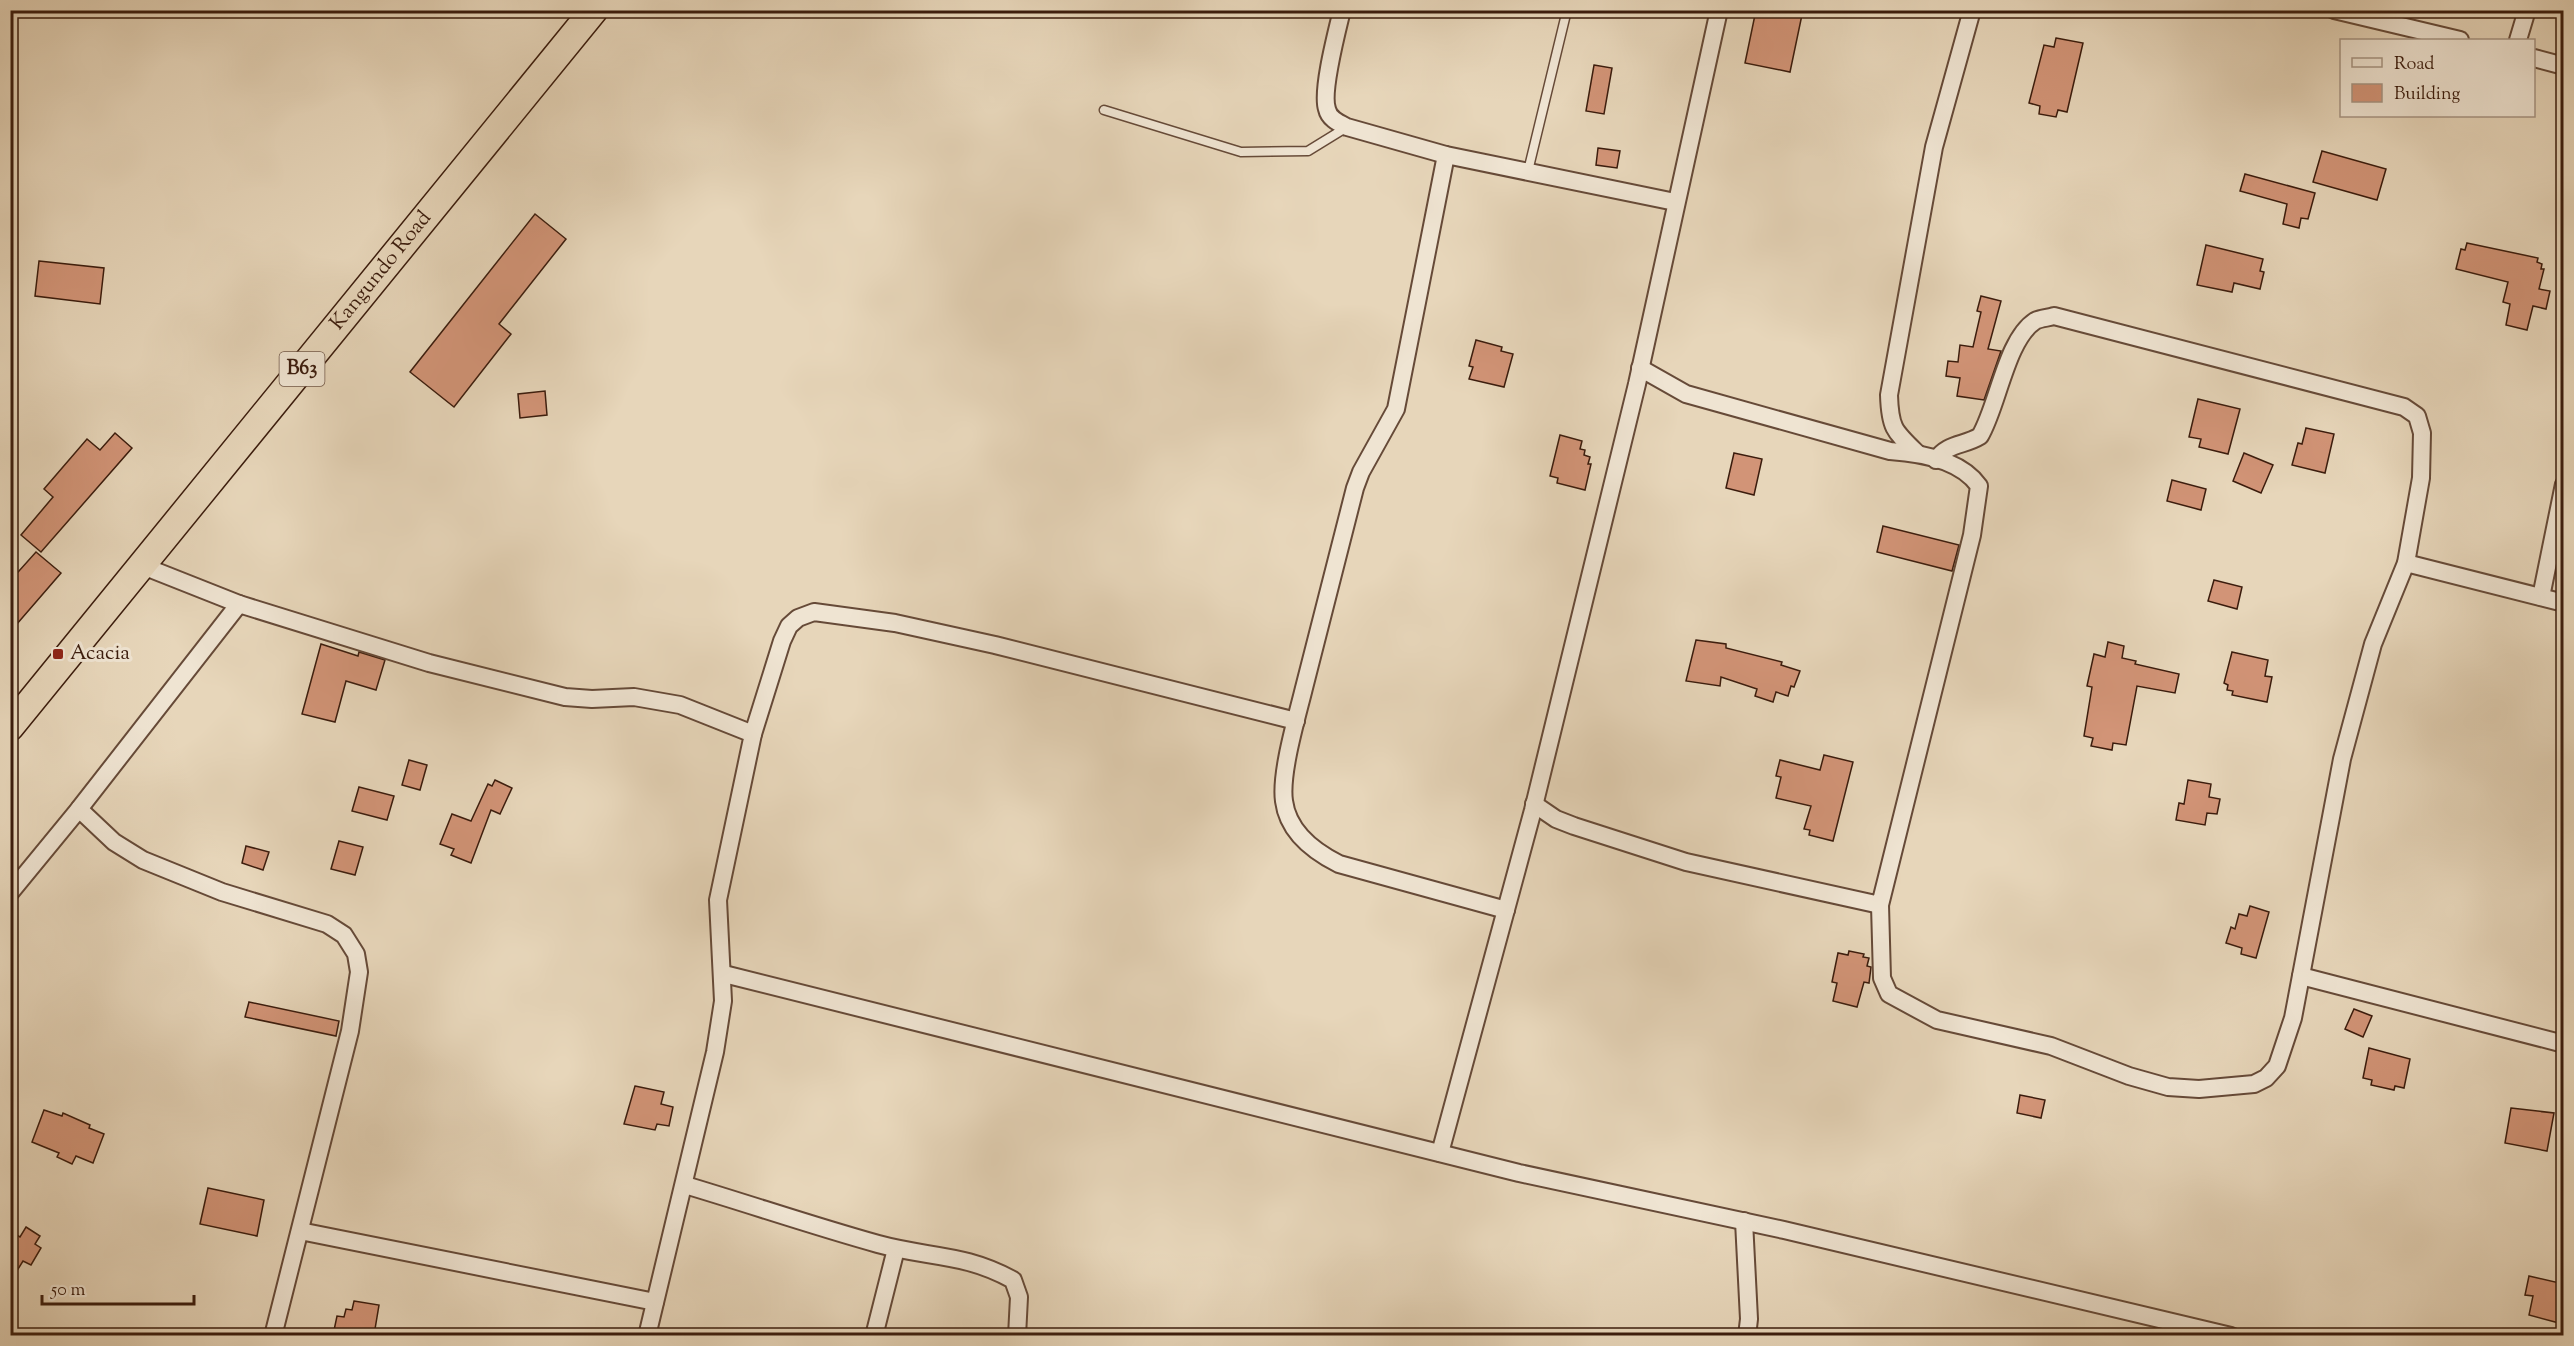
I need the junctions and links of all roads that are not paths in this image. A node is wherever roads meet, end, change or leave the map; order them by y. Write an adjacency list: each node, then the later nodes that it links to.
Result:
1 (594, 10): 22 (highway, Kangundo Road / B63)
2 (1342, 10): 13 (street)
3 (1567, 10): 15 (lane)
4 (1719, 10): 16 (street)
5 (1972, 10): 18 (street)
6 (2334, 10): 8 (street)
7 (2527, 10): 9 (street)
8 (2456, 39)
9 (2518, 39)
10 (2535, 58): 11 (street)
11 (2564, 66)
12 (1104, 110): 13 (lane)
13 (1347, 127): 14 (street)
14 (1446, 155): 15 (street); 26 (street)
15 (1528, 171): 16 (street)
16 (1675, 202): 17 (street)
17 (1640, 368): 18 (street); 29 (street)
18 (1917, 453): 19 (street)
19 (1936, 460): 21 (street); 32 (street)
20 (2564, 484): 23 (street)
21 (2406, 563): 23 (street); 35 (street)
22 (143, 566): 25 (street); 27 (highway, Kangundo Road / B63)
23 (2541, 597): 24 (street)
24 (2564, 603)
25 (239, 604): 28 (street); 30 (street)
26 (1296, 721): 28 (street); 33 (street)
27 (10, 727)
28 (753, 734): 34 (street)
29 (1534, 804): 32 (street); 33 (street)
30 (80, 810): 31 (street); 40 (street)
31 (10, 893)
32 (1880, 905): 35 (street)
33 (1506, 910): 37 (street)
34 (723, 974): 37 (street); 38 (street)
35 (2301, 976): 36 (street)
36 (2564, 1044)
37 (1440, 1153): 39 (street)
38 (685, 1185): 41 (street); 42 (street)
39 (1744, 1221): 47 (street); 48 (street)
40 (300, 1231): 42 (street); 43 (street)
41 (896, 1249): 45 (street); 46 (street)
42 (655, 1302): 44 (street)
43 (273, 1335)
44 (646, 1335)
45 (874, 1335)
46 (1017, 1335)
47 (1747, 1335)
48 (2231, 1335)

